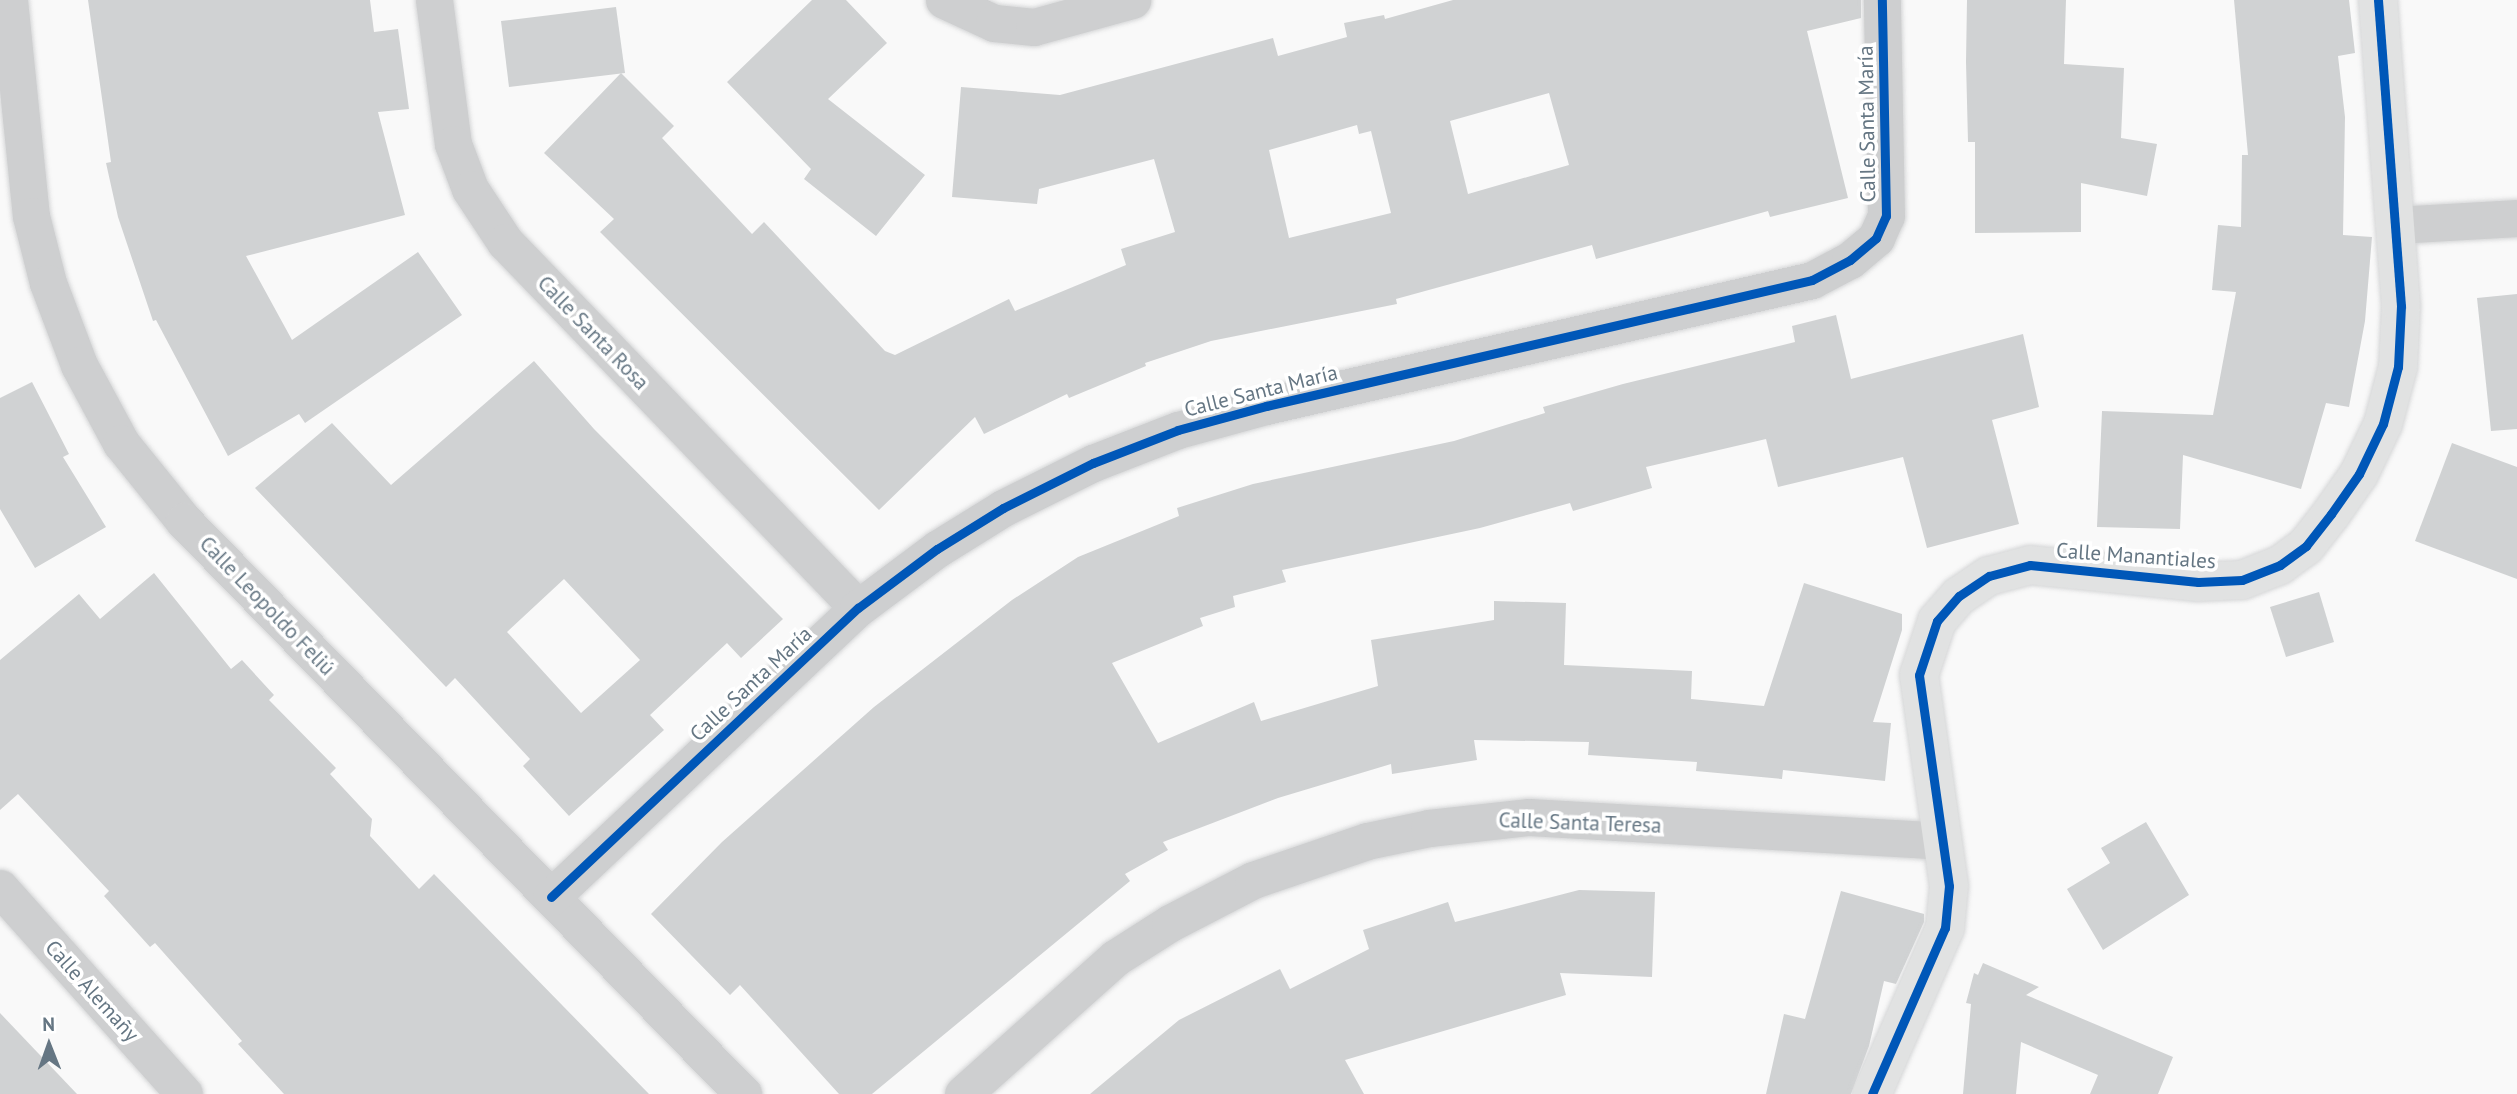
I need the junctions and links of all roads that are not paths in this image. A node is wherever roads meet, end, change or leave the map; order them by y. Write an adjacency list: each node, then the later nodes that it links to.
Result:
1 (9, 0): 12 (street, Calle Leopoldo Feliú)
2 (434, 0): 9 (street, Calle Santa Rosa)
3 (944, 0): 4 (street)
4 (1132, 0)
5 (1882, 0): 9 (street, Calle Santa María)
6 (2378, 0): 8 (street, Calle Manantiales)
7 (2517, 218): 8 (street)
8 (2396, 225): 10 (street, Calle Manantiales)
9 (858, 608): 12 (street, Calle Santa María)
10 (1942, 841): 15 (street, Calle Santa Teresa); 16 (street, Calle Manantiales)
11 (0, 888): 13 (street, Calle Alemañy)
12 (551, 897): 14 (street, Calle Leopoldo Feliú)
13 (184, 1094)
14 (743, 1094)
15 (963, 1094)
16 (1872, 1094)

